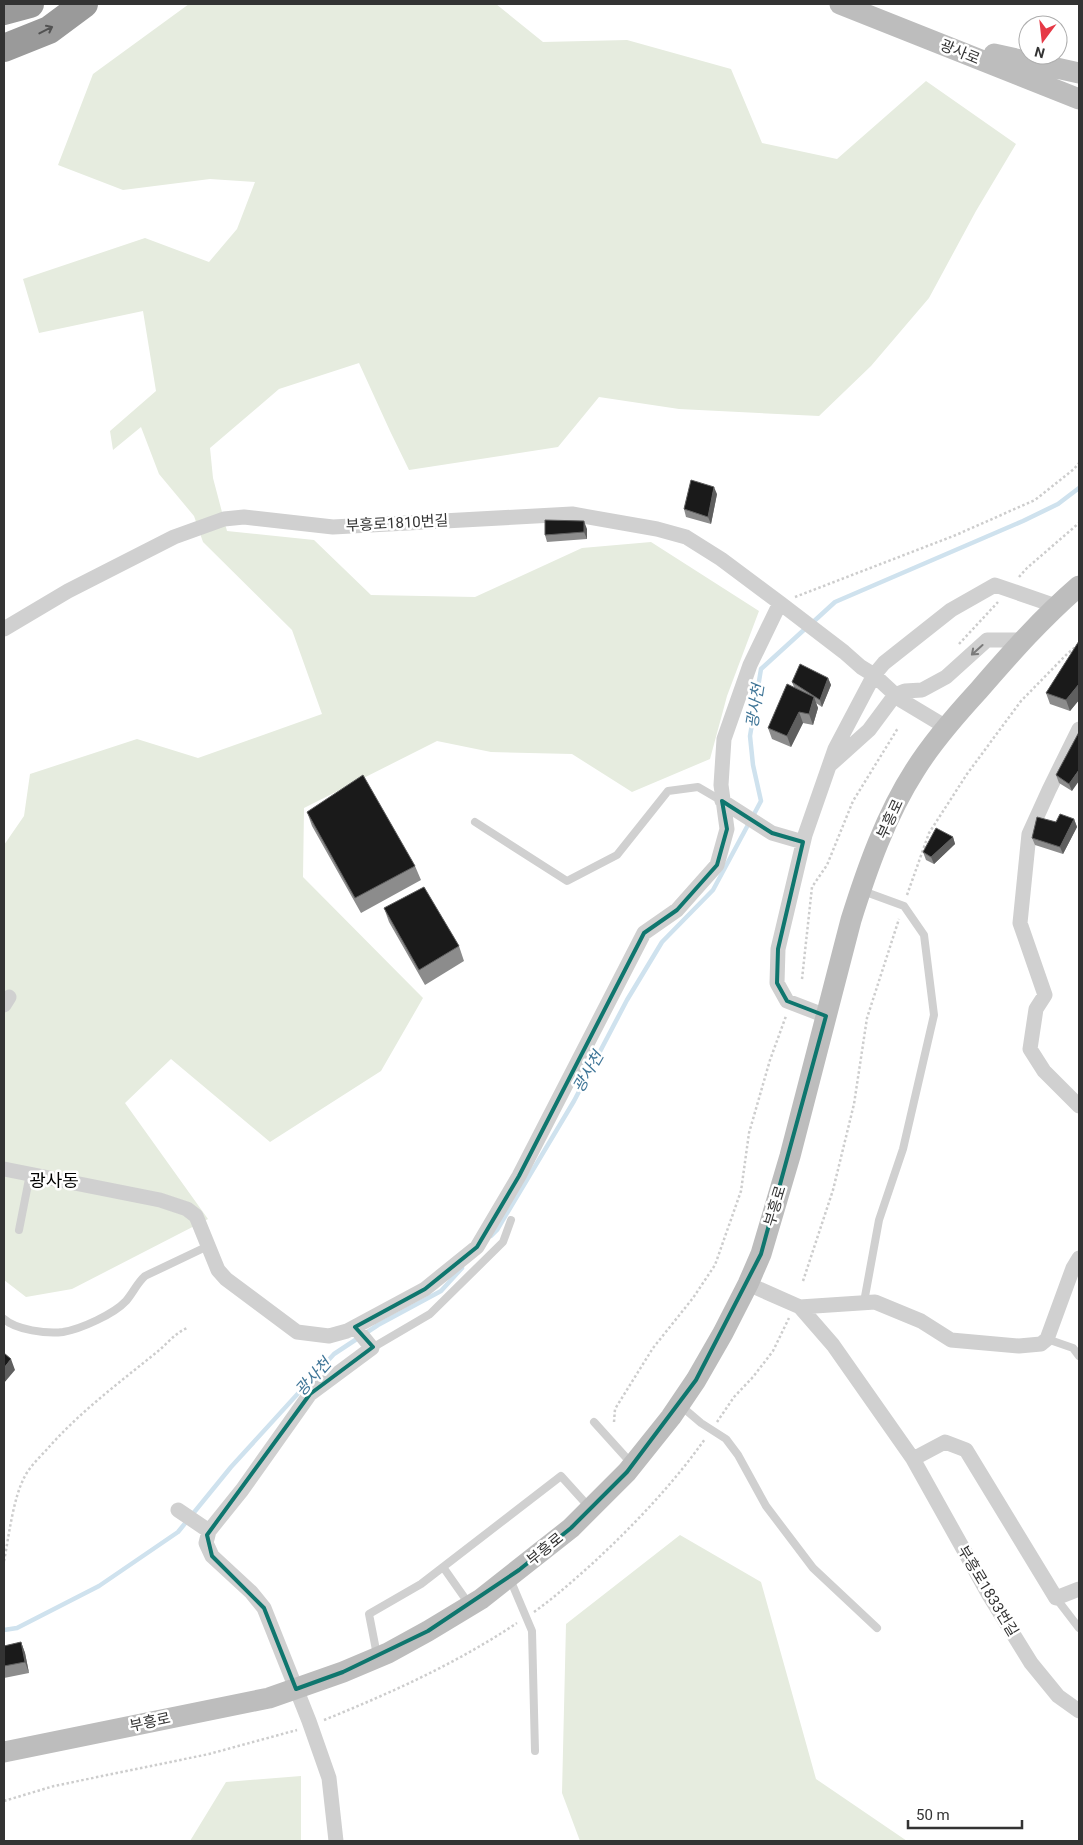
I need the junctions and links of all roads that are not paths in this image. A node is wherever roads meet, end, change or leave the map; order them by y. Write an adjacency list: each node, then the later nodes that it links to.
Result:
1 (30, 4): 4 (highway)
2 (84, 4): 6 (highway, one-way to 2)
3 (840, 4): 5 (main road, 광사로)
4 (4, 11)
5 (932, 41): 7 (main road); 8 (main road, 광사로)
6 (4, 48)
7 (1079, 73)
8 (1079, 99)
9 (1079, 586): 10 (main road, 부흥로)
10 (1056, 606): 13 (main road, 부흥로); 14 (street)
11 (786, 607): 12 (street, 부흥로1810번길); 14 (street, 부흥로1810번길); 19 (street)
12 (4, 628)
13 (1022, 640): 15 (street, one-way to 15); 16 (main road, 부흥로)
14 (874, 675): 15 (street); 18 (street)
15 (896, 695): 16 (street); 18 (street)
16 (946, 727): 22 (main road, 부흥로)
17 (1079, 729): 24 (street)
18 (829, 766): 21 (street)
19 (726, 803): 20 (lane); 21 (street); 35 (street)
20 (474, 822)
21 (804, 842): 23 (street)
22 (861, 890): 23 (main road, 부흥로); 32 (lane)
23 (826, 1016): 31 (main road, 부흥로)
24 (1079, 1106)
25 (4, 1169): 26 (street)
26 (30, 1174): 28 (lane); 29 (street)
27 (511, 1220): 37 (lane)
28 (19, 1230)
29 (208, 1246): 34 (lane); 35 (street)
30 (1079, 1258): 36 (street)
31 (748, 1284): 33 (street, 부흥로1833번길); 39 (main road, 부흥로)
32 (861, 1302): 33 (street, 부흥로1833번길); 36 (street)
33 (800, 1307): 41 (street, 부흥로1833번길)
34 (4, 1319)
35 (356, 1327): 37 (street)
36 (1047, 1339): 38 (lane)
37 (371, 1346): 45 (street)
38 (1079, 1356)
39 (679, 1405): 42 (main road, 부흥로); 51 (lane)
40 (594, 1422): 42 (lane)
41 (913, 1459): 49 (street); 55 (street, 부흥로1833번길)
42 (632, 1464): 43 (main road, 부흥로)
43 (590, 1509): 46 (lane); 47 (main road, 부흥로)
44 (180, 1511): 45 (street)
45 (209, 1530): 54 (street)
46 (443, 1567): 50 (lane); 53 (lane)
47 (509, 1577): 50 (main road, 부흥로); 56 (lane)
48 (1079, 1589): 49 (street)
49 (1056, 1598): 52 (lane)
50 (470, 1605): 53 (main road, 부흥로)
51 (877, 1628)
52 (1079, 1628)
53 (378, 1657): 54 (main road, 부흥로)
54 (296, 1689): 57 (main road, 부흥로); 58 (street)
55 (1079, 1711)
56 (534, 1751)
57 (4, 1752)
58 (336, 1841)

